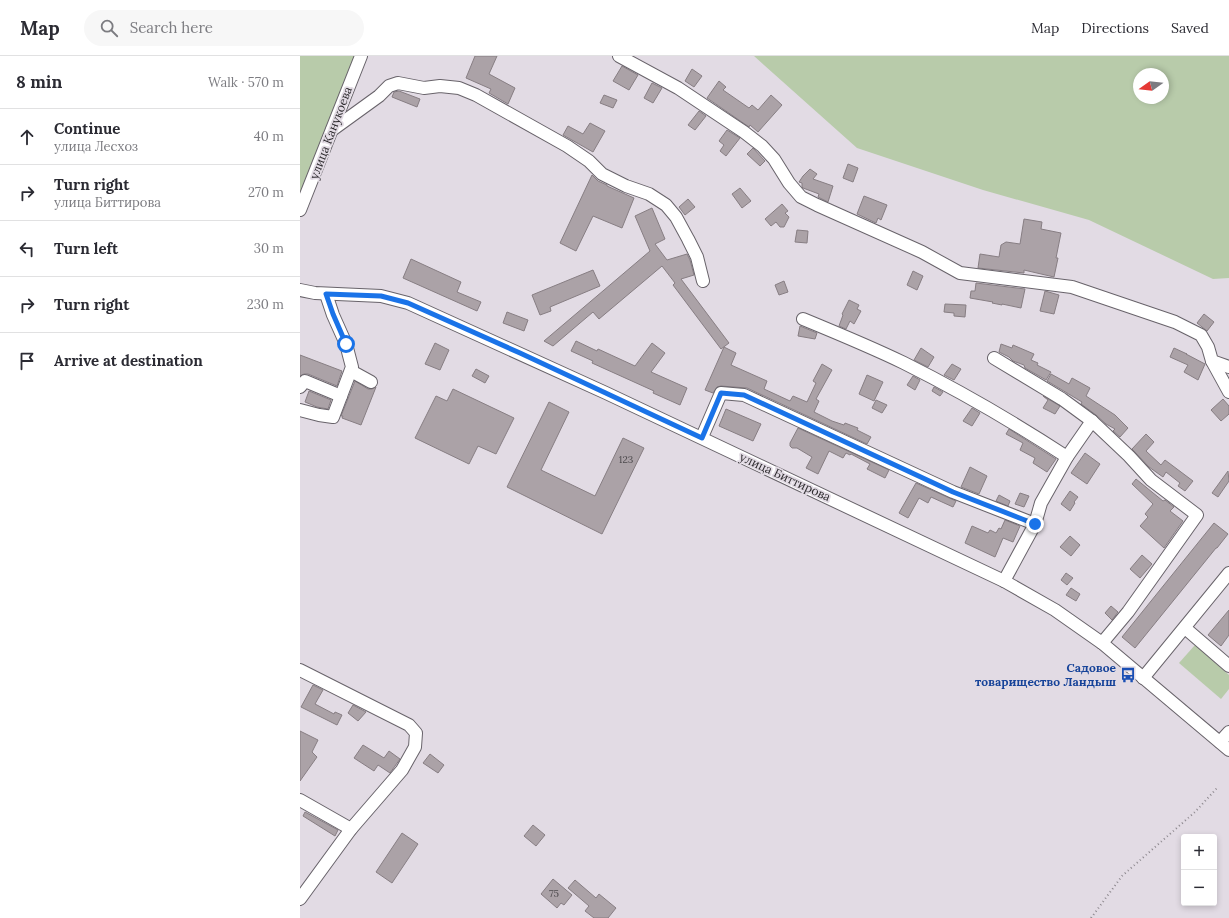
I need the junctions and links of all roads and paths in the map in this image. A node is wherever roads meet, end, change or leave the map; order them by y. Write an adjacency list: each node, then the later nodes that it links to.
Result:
1 (362, 56): 3 (street, улица Канукоева)
2 (619, 56): 10 (street)
3 (332, 130): 4 (street, улица Канукоева); 5 (street)
4 (300, 210)
5 (703, 281)
6 (300, 290): 7 (street, улица Биттирова)
7 (326, 294): 12 (street); 19 (street, улица Биттирова)
8 (804, 318): 20 (street)
9 (994, 358): 18 (street)
10 (1212, 361): 11 (street); 15 (street)
11 (1229, 367)
12 (351, 371): 13 (street); 16 (street)
13 (371, 382)
14 (300, 387): 16 (street)
15 (1229, 392)
16 (341, 396): 17 (street)
17 (300, 410)
18 (1092, 421): 20 (street); 25 (street)
19 (702, 438): 21 (street); 23 (street, улица Биттирова)
20 (1067, 458): 21 (street)
21 (1035, 524): 23 (street)
22 (1229, 573): 24 (street)
23 (1004, 581): 25 (street, улица Биттирова)
24 (1184, 628): 26 (street); 28 (street)
25 (1102, 643): 28 (street, улица Биттирова)
26 (1229, 666)
27 (300, 670): 33 (street)
28 (1143, 678): 30 (street, улица Биттирова)
29 (1229, 732): 30 (street)
30 (1225, 746)
31 (1217, 788): 35 (path)
32 (300, 800): 33 (street)
33 (350, 829): 34 (street)
34 (300, 899)
35 (1091, 918)

